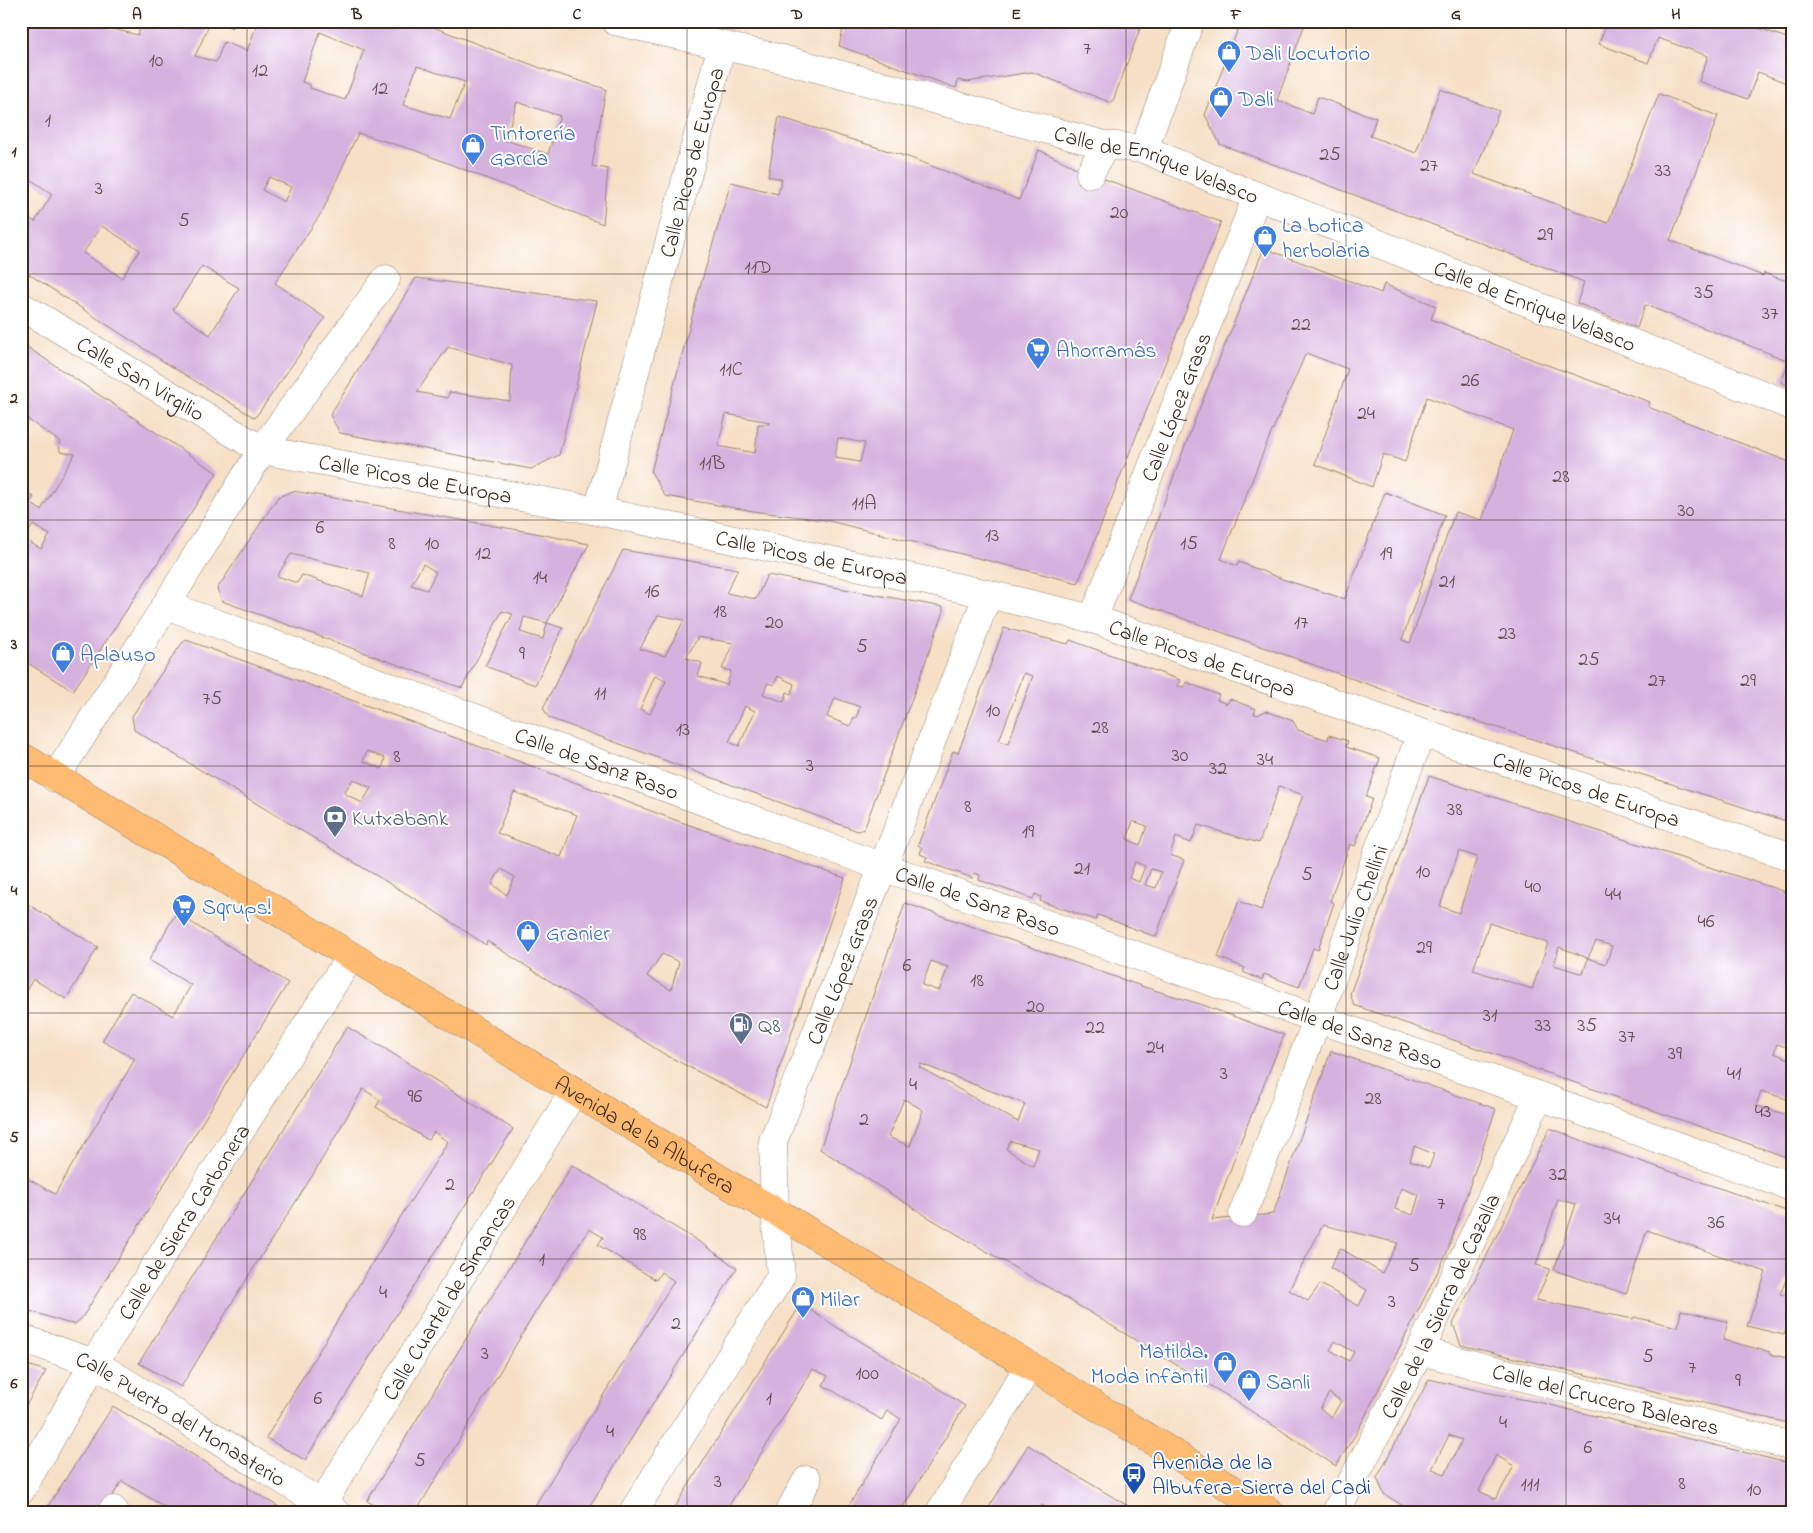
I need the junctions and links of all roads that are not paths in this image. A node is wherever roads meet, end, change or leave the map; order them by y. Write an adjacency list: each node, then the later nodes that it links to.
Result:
1 (614, 21): 3 (street, Calle de Enrique Velasco)
2 (1190, 21): 5 (street)
3 (722, 44): 4 (street, Calle de Enrique Velasco); 12 (street, Calle Picos de Europa)
4 (1105, 145): 5 (street, Calle de Enrique Velasco); 6 (street)
5 (1144, 149): 7 (street, Calle de Enrique Velasco)
6 (1090, 174)
7 (1257, 196): 10 (street, Calle de Enrique Velasco); 15 (street, Calle López Grass)
8 (386, 278): 11 (street)
9 (21, 306): 11 (street, Calle San Virgilio)
10 (1792, 406)
11 (262, 450): 12 (street, Calle Picos de Europa); 14 (street)
12 (598, 512): 13 (street, Calle Picos de Europa)
13 (988, 594): 15 (street, Calle Picos de Europa); 20 (street, Calle López Grass)
14 (166, 605): 18 (street); 20 (street, Calle de Sanz Raso)
15 (1093, 619): 16 (street, Calle Picos de Europa)
16 (1421, 733): 19 (street, Calle Picos de Europa); 22 (street, Calle Julio Chellini)
17 (21, 756): 18 (main road, Avenida de la Albufera)
18 (56, 778): 21 (main road, Avenida de la Albufera)
19 (1792, 857)
20 (883, 867): 22 (street, Calle de Sanz Raso); 26 (street, Calle López Grass)
21 (350, 957): 23 (main road, Avenida de la Albufera); 30 (street, Calle de Sierra Carbonera)
22 (1317, 1020): 24 (street, Calle de Sanz Raso); 27 (street, Calle Julio Chellini)
23 (574, 1092): 26 (main road, Avenida de la Albufera); 35 (street, Calle Cuartel de Simancas)
24 (1539, 1096): 25 (street, Calle de Sanz Raso); 29 (street, Calle de la Sierra de Cazalla)
25 (1792, 1187)
26 (775, 1211): 31 (main road, Avenida de la Albufera); 36 (street, Calle López Grass)
27 (1243, 1213)
28 (21, 1338): 30 (street, Calle Puerto del Monasterio)
29 (1420, 1351): 32 (street, Calle del Crucero Baleares); 40 (street, Calle de la Sierra de Cazalla)
30 (94, 1363): 34 (street, Calle de Sierra Carbonera); 35 (street, Calle Puerto del Monasterio)
31 (1029, 1366): 38 (street); 39 (main road, Avenida de la Albufera)
32 (1792, 1446)
33 (808, 1480): 37 (street)
34 (21, 1490)
35 (328, 1508)
36 (633, 1512)
37 (789, 1512)
38 (940, 1512)
39 (1270, 1512)
40 (1336, 1512)

